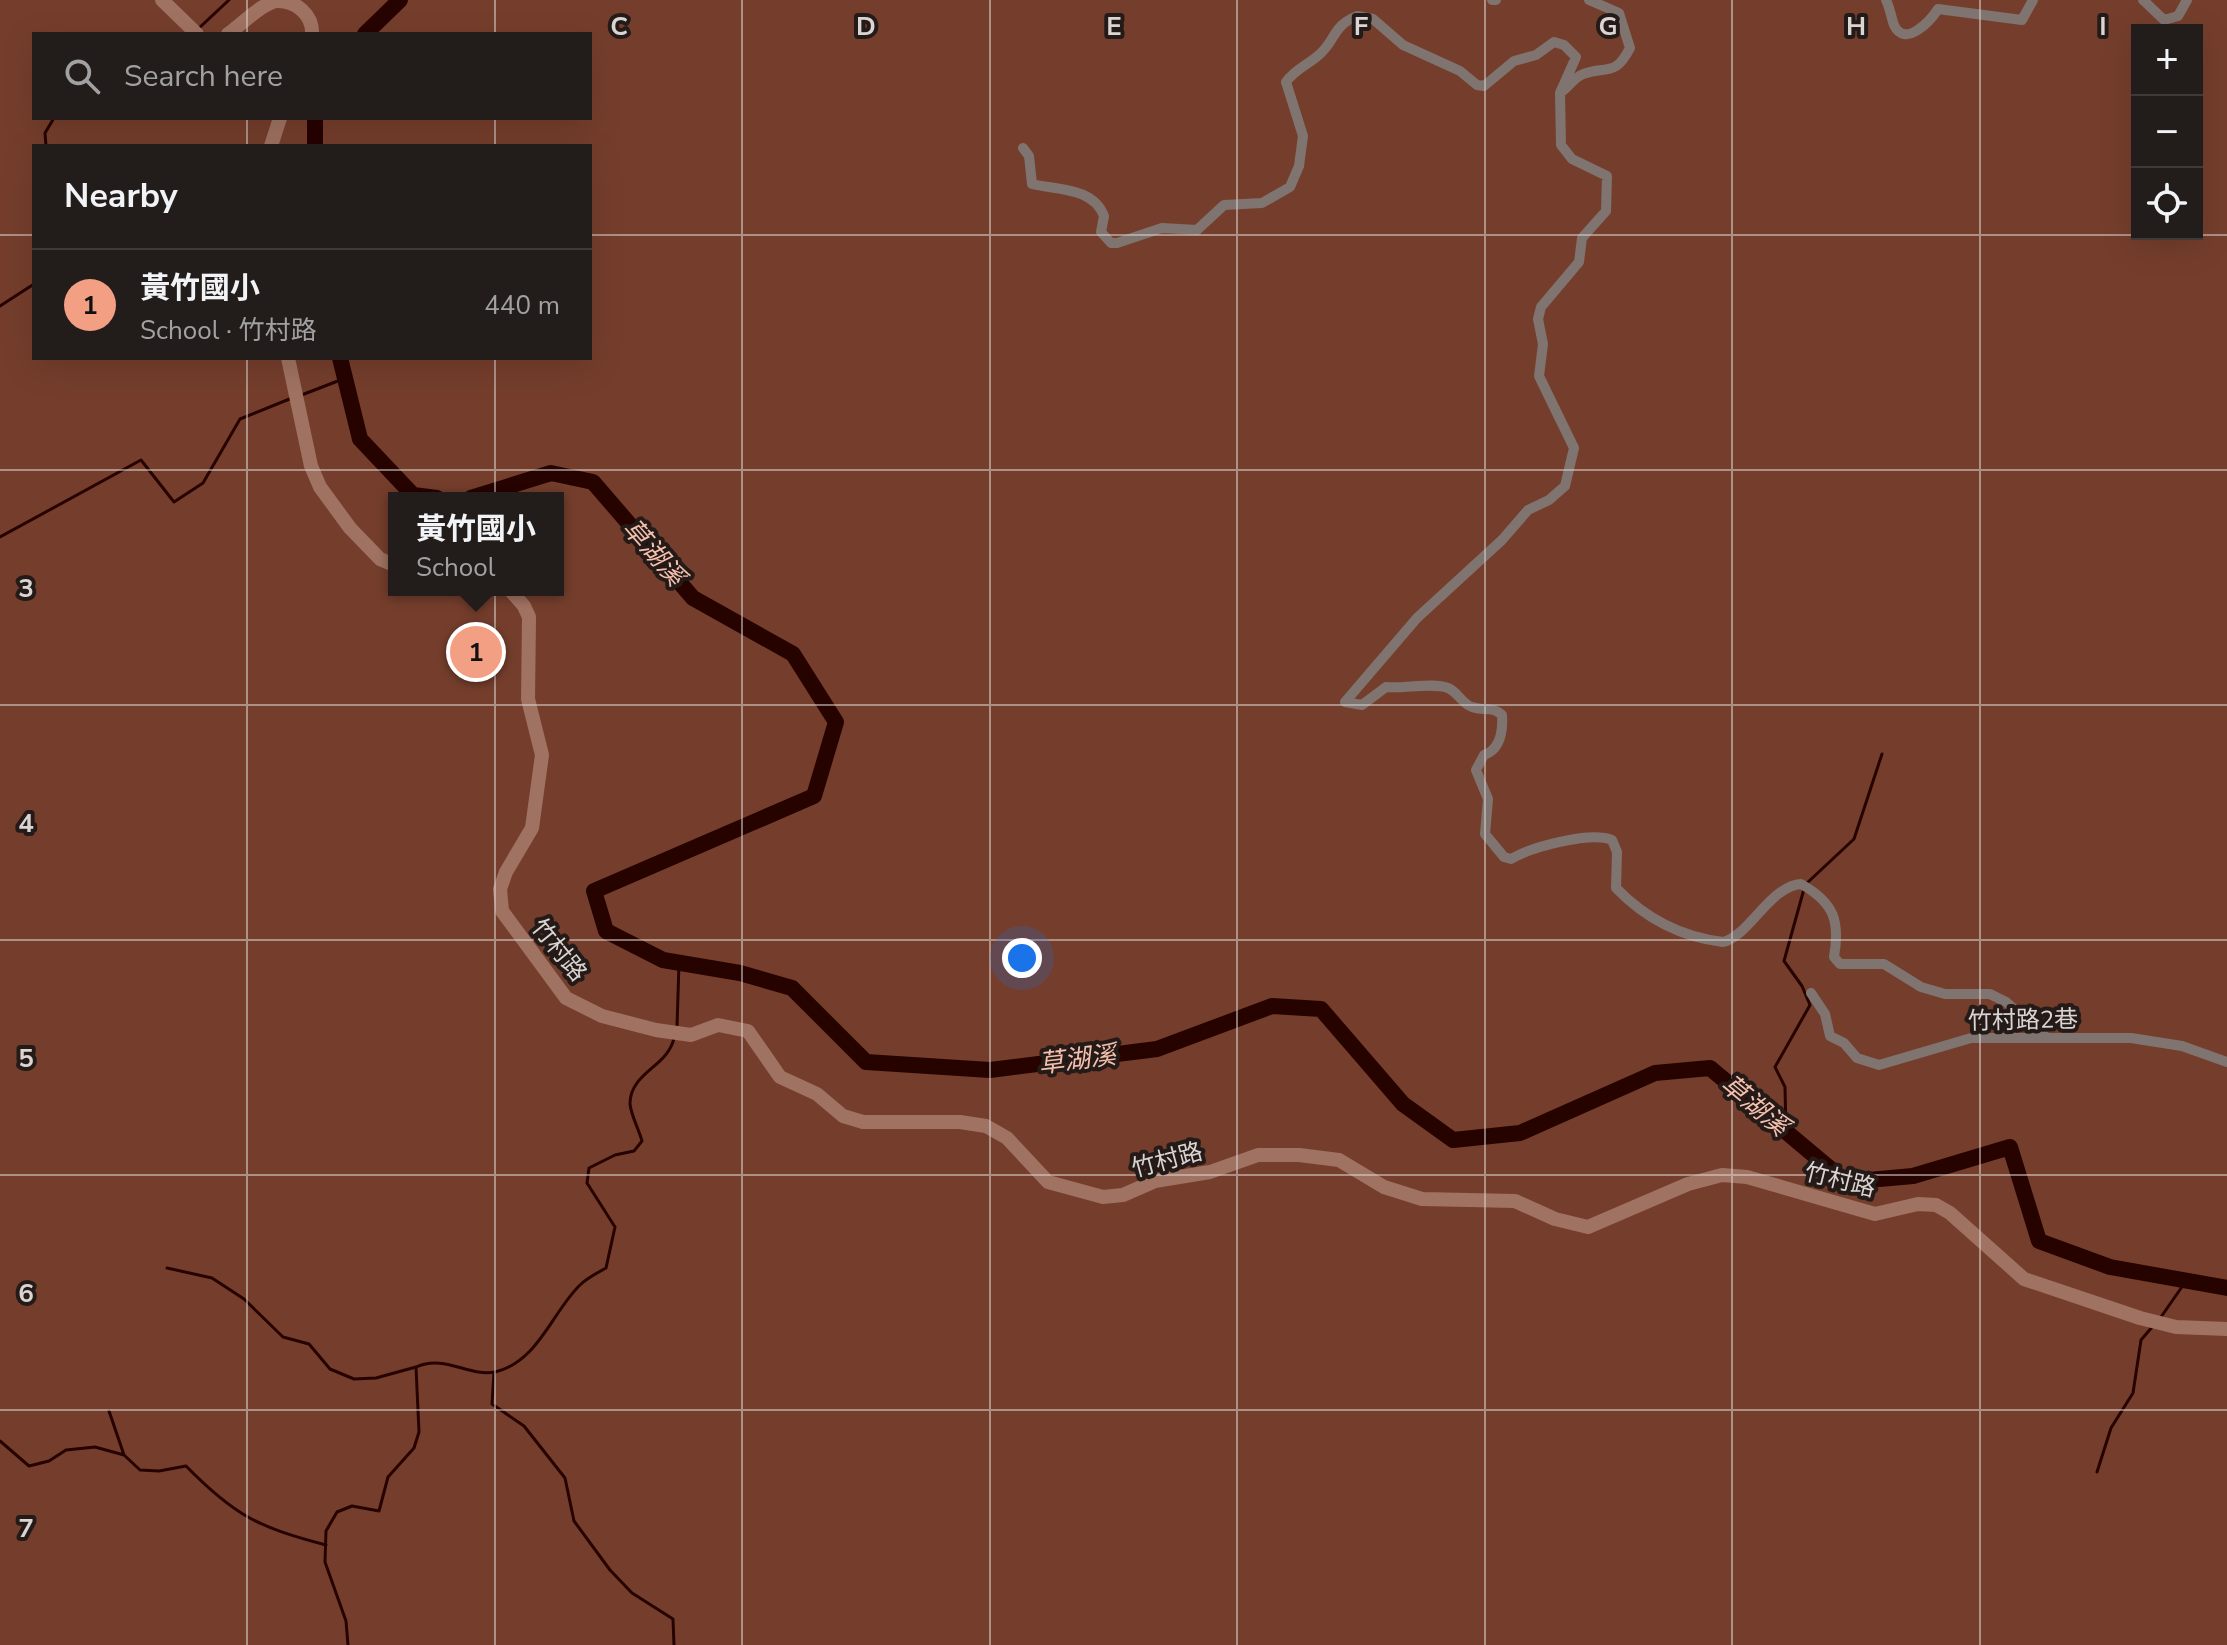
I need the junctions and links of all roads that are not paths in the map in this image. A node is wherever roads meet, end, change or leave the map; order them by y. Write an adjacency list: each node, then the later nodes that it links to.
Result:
1 (162, 0): 8 (street)
2 (1589, 0): 11 (street)
3 (1886, 0): 4 (street)
4 (2033, 0)
5 (2135, 0): 6 (street)
6 (2142, 0): 7 (street)
7 (2187, 0)
8 (194, 29)
9 (231, 32): 10 (street)
10 (312, 32)
11 (1560, 93): 14 (street); 19 (street)
12 (279, 120): 13 (street)
13 (272, 144)
14 (1023, 148)
15 (289, 360): 16 (street)
16 (388, 562)
17 (515, 596): 21 (street, 竹村路)
18 (1811, 993): 19 (street, 竹村路2巷)
19 (2047, 1038): 20 (street, 竹村路2巷)
20 (2227, 1062)
21 (2227, 1329)

